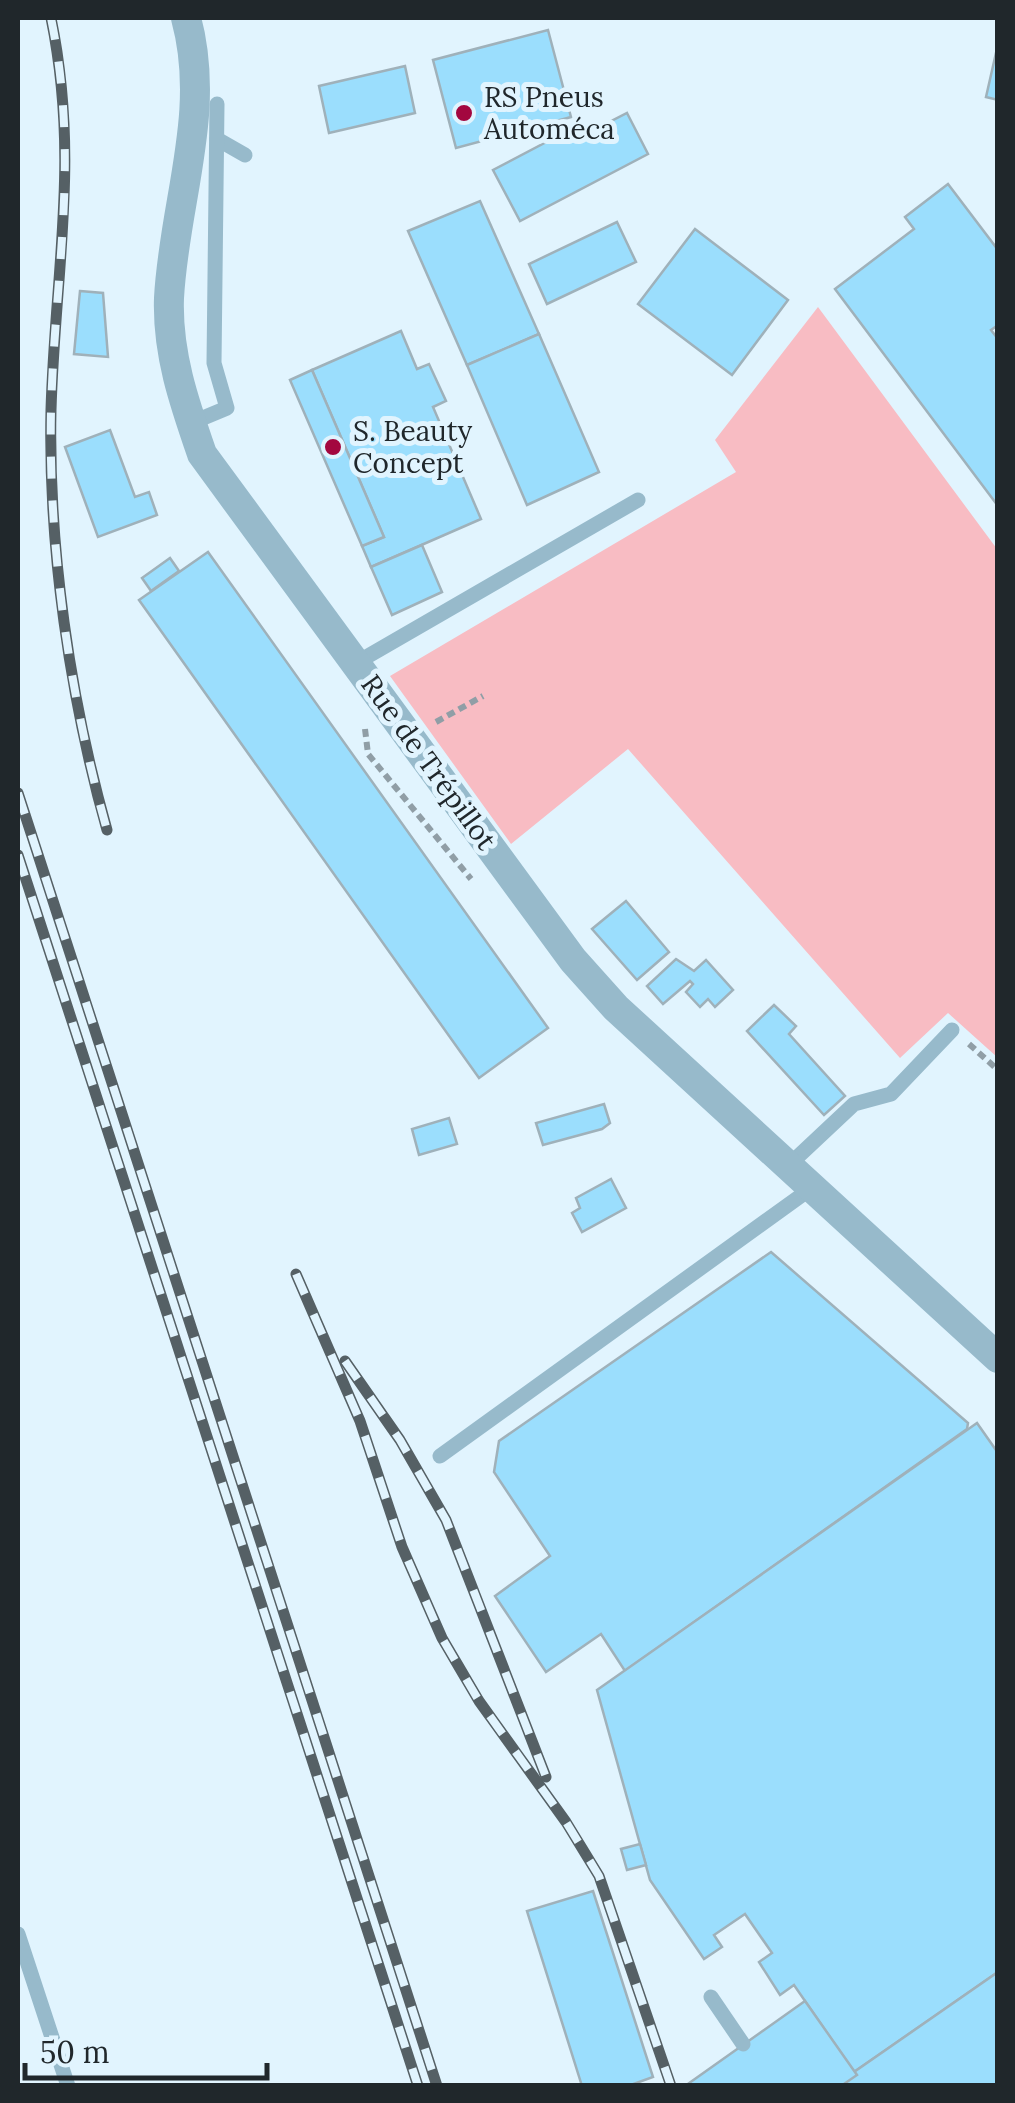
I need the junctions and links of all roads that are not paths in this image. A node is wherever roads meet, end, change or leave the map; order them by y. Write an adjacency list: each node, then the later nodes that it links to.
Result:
1 (186, 18): 5 (street, Rue de Trépillot)
2 (217, 104): 3 (lane)
3 (217, 138): 4 (lane); 5 (lane)
4 (245, 156)
5 (191, 423): 7 (street, Rue de Trépillot)
6 (638, 500): 7 (lane)
7 (356, 664): 9 (street, Rue de Trépillot)
8 (952, 1030): 9 (lane)
9 (789, 1165): 10 (street, Rue de Trépillot)
10 (813, 1187): 11 (street, Rue de Trépillot); 12 (lane)
11 (998, 1358)
12 (440, 1456)
13 (18, 1934): 16 (lane)
14 (711, 1997): 15 (lane)
15 (743, 2044)
16 (68, 2086)

